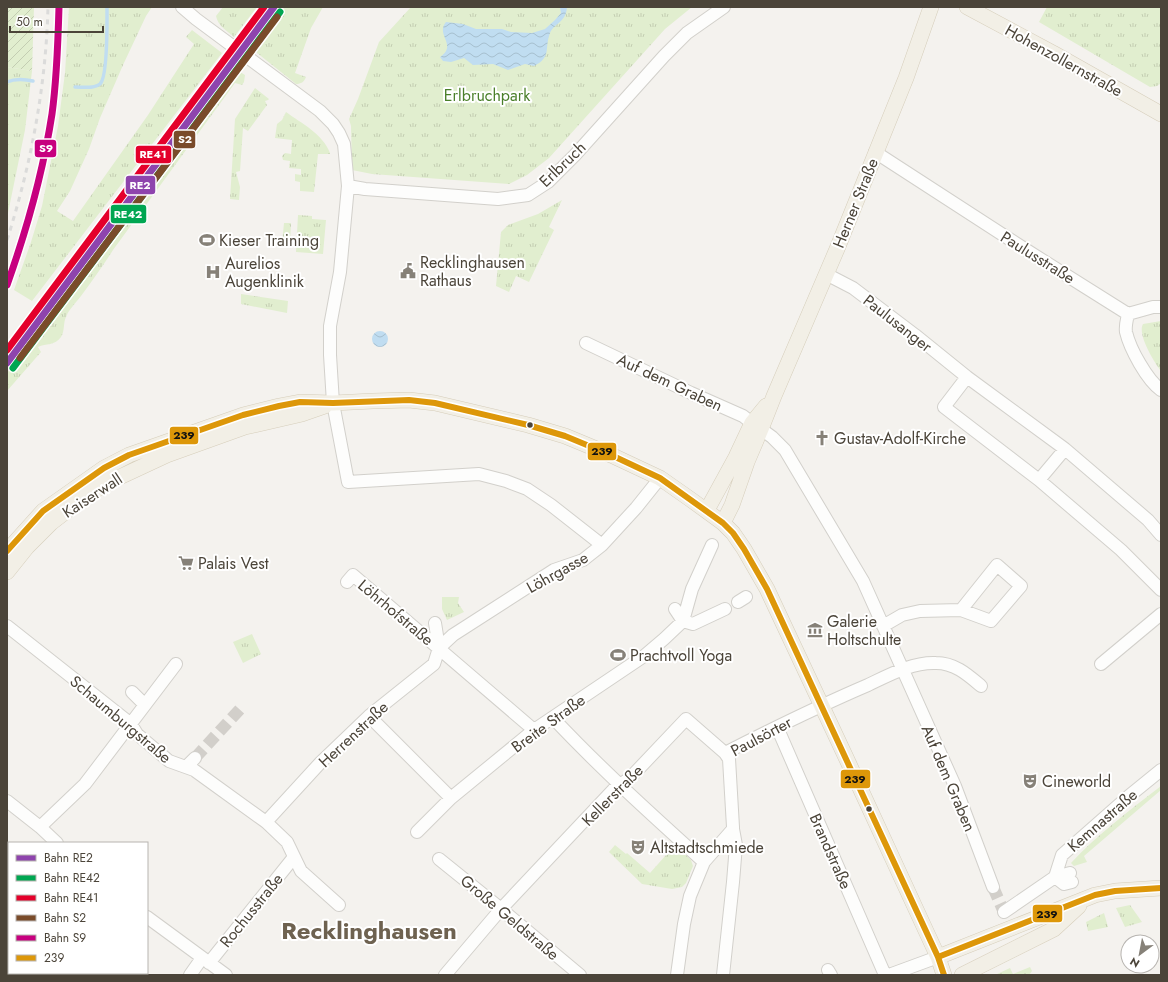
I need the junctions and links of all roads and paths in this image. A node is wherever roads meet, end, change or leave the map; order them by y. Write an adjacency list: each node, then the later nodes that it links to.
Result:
1 (182, 7): 7 (street)
2 (724, 7): 7 (street, Erlbruch)
3 (931, 7): 6 (main road, Herner Straße)
4 (967, 7): 5 (main road, Hohenzollernstraße)
5 (1161, 113)
6 (875, 152): 8 (main road, Herner Straße); 10 (street, Paulusstraße)
7 (348, 186): 14 (street)
8 (826, 274): 12 (street, Paulusanger); 15 (main road, Herner Straße)
9 (1161, 307): 10 (street)
10 (1128, 314): 13 (street)
11 (586, 343): 15 (street, Auf dem Graben)
12 (967, 377): 16 (street, Paulusanger); 18 (street)
13 (1161, 390)
14 (333, 403): 17 (main road, Kaiserwall); 22 (street); 24 (main road, Kaiserwall); 25 (main road, Kaiserwall)
15 (757, 426): 19 (main road, Herner Straße); 20 (main road, Herner Straße); 35 (street, Auf dem Graben)
16 (1065, 449): 18 (street); 21 (street, Paulusanger)
17 (660, 478): 19 (main road, Kaiserwall); 22 (street, Löhrgasse)
18 (1039, 480): 27 (street)
19 (707, 510): 20 (main road, Kaiserwall)
20 (722, 523): 43 (main road, Kaiserwall)
21 (1161, 535)
22 (602, 545): 36 (street, Löhrgasse)
23 (712, 545): 32 (street, Breite Straße)
24 (7, 552)
25 (7, 572)
26 (350, 578): 36 (street, Löhrhofstraße)
27 (1161, 590)
28 (675, 609): 32 (street)
29 (961, 610): 29 (street); 35 (street)
30 (723, 613): 32 (street)
31 (1161, 614): 38 (street)
32 (683, 620): 45 (street, Breite Straße)
33 (435, 623): 36 (street, Löhrhofstraße)
34 (7, 626): 46 (street, Schaumburgstraße)
35 (883, 626): 39 (street, Auf dem Graben)
36 (439, 648): 44 (street, Herrenstraße); 48 (street, Löhrhofstraße)
37 (176, 664): 42 (street)
38 (1101, 664)
39 (902, 670): 40 (street); 43 (street); 66 (street, Auf dem Graben)
40 (981, 686)
41 (132, 692): 42 (street)
42 (145, 705): 46 (street)
43 (822, 706): 47 (street, Paulsörter); 73 (main road, Kaiserwall)
44 (368, 716): 54 (street); 56 (street, Herrenstraße)
45 (553, 718): 48 (street, Breite Straße); 53 (street)
46 (131, 724): 51 (street, Schaumburgstraße); 57 (street)
47 (777, 727): 49 (street, Paulsörter); 81 (street, Brandstraße)
48 (534, 730): 54 (street, Breite Straße)
49 (725, 753): 53 (street, Kellerstraße); 58 (street, Paulsörter)
50 (195, 758): 51 (street)
51 (186, 767): 56 (street, Schaumburgstraße)
52 (1161, 770): 64 (street, Kemnastraße)
53 (621, 785): 63 (street); 70 (street, Kellerstraße)
54 (451, 798): 59 (street, Breite Straße)
55 (7, 801): 57 (street)
56 (266, 822): 61 (street, Schaumburgstraße)
57 (40, 827): 60 (street)
58 (733, 829): 63 (street); 80 (street, Paulsörter)
59 (417, 832)
60 (56, 842)
61 (294, 856): 69 (street, Schaumburgstraße); 74 (street, Rochusstraße)
62 (439, 859): 70 (street, Große Geldstraße)
63 (704, 862): 79 (street)
64 (1055, 877): 65 (street, Kemnastraße); 72 (street, Kemnastraße)
65 (1071, 877)
66 (993, 888)
67 (1161, 888): 68 (main road)
68 (1086, 900): 72 (main road); 84 (main road)
69 (339, 905)
70 (501, 909): 77 (street, Kellerstraße); 78 (street, Große Geldstraße)
71 (148, 918): 74 (street)
72 (1011, 929): 73 (main road)
73 (938, 957): 82 (street); 83 (main road, Kaiserwall)
74 (205, 961): 75 (street, Rochusstraße); 76 (street)
75 (190, 975)
76 (226, 975)
77 (446, 975)
78 (580, 975)
79 (677, 975)
80 (723, 975)
81 (886, 975)
82 (889, 975)
83 (944, 975)
84 (962, 975)

